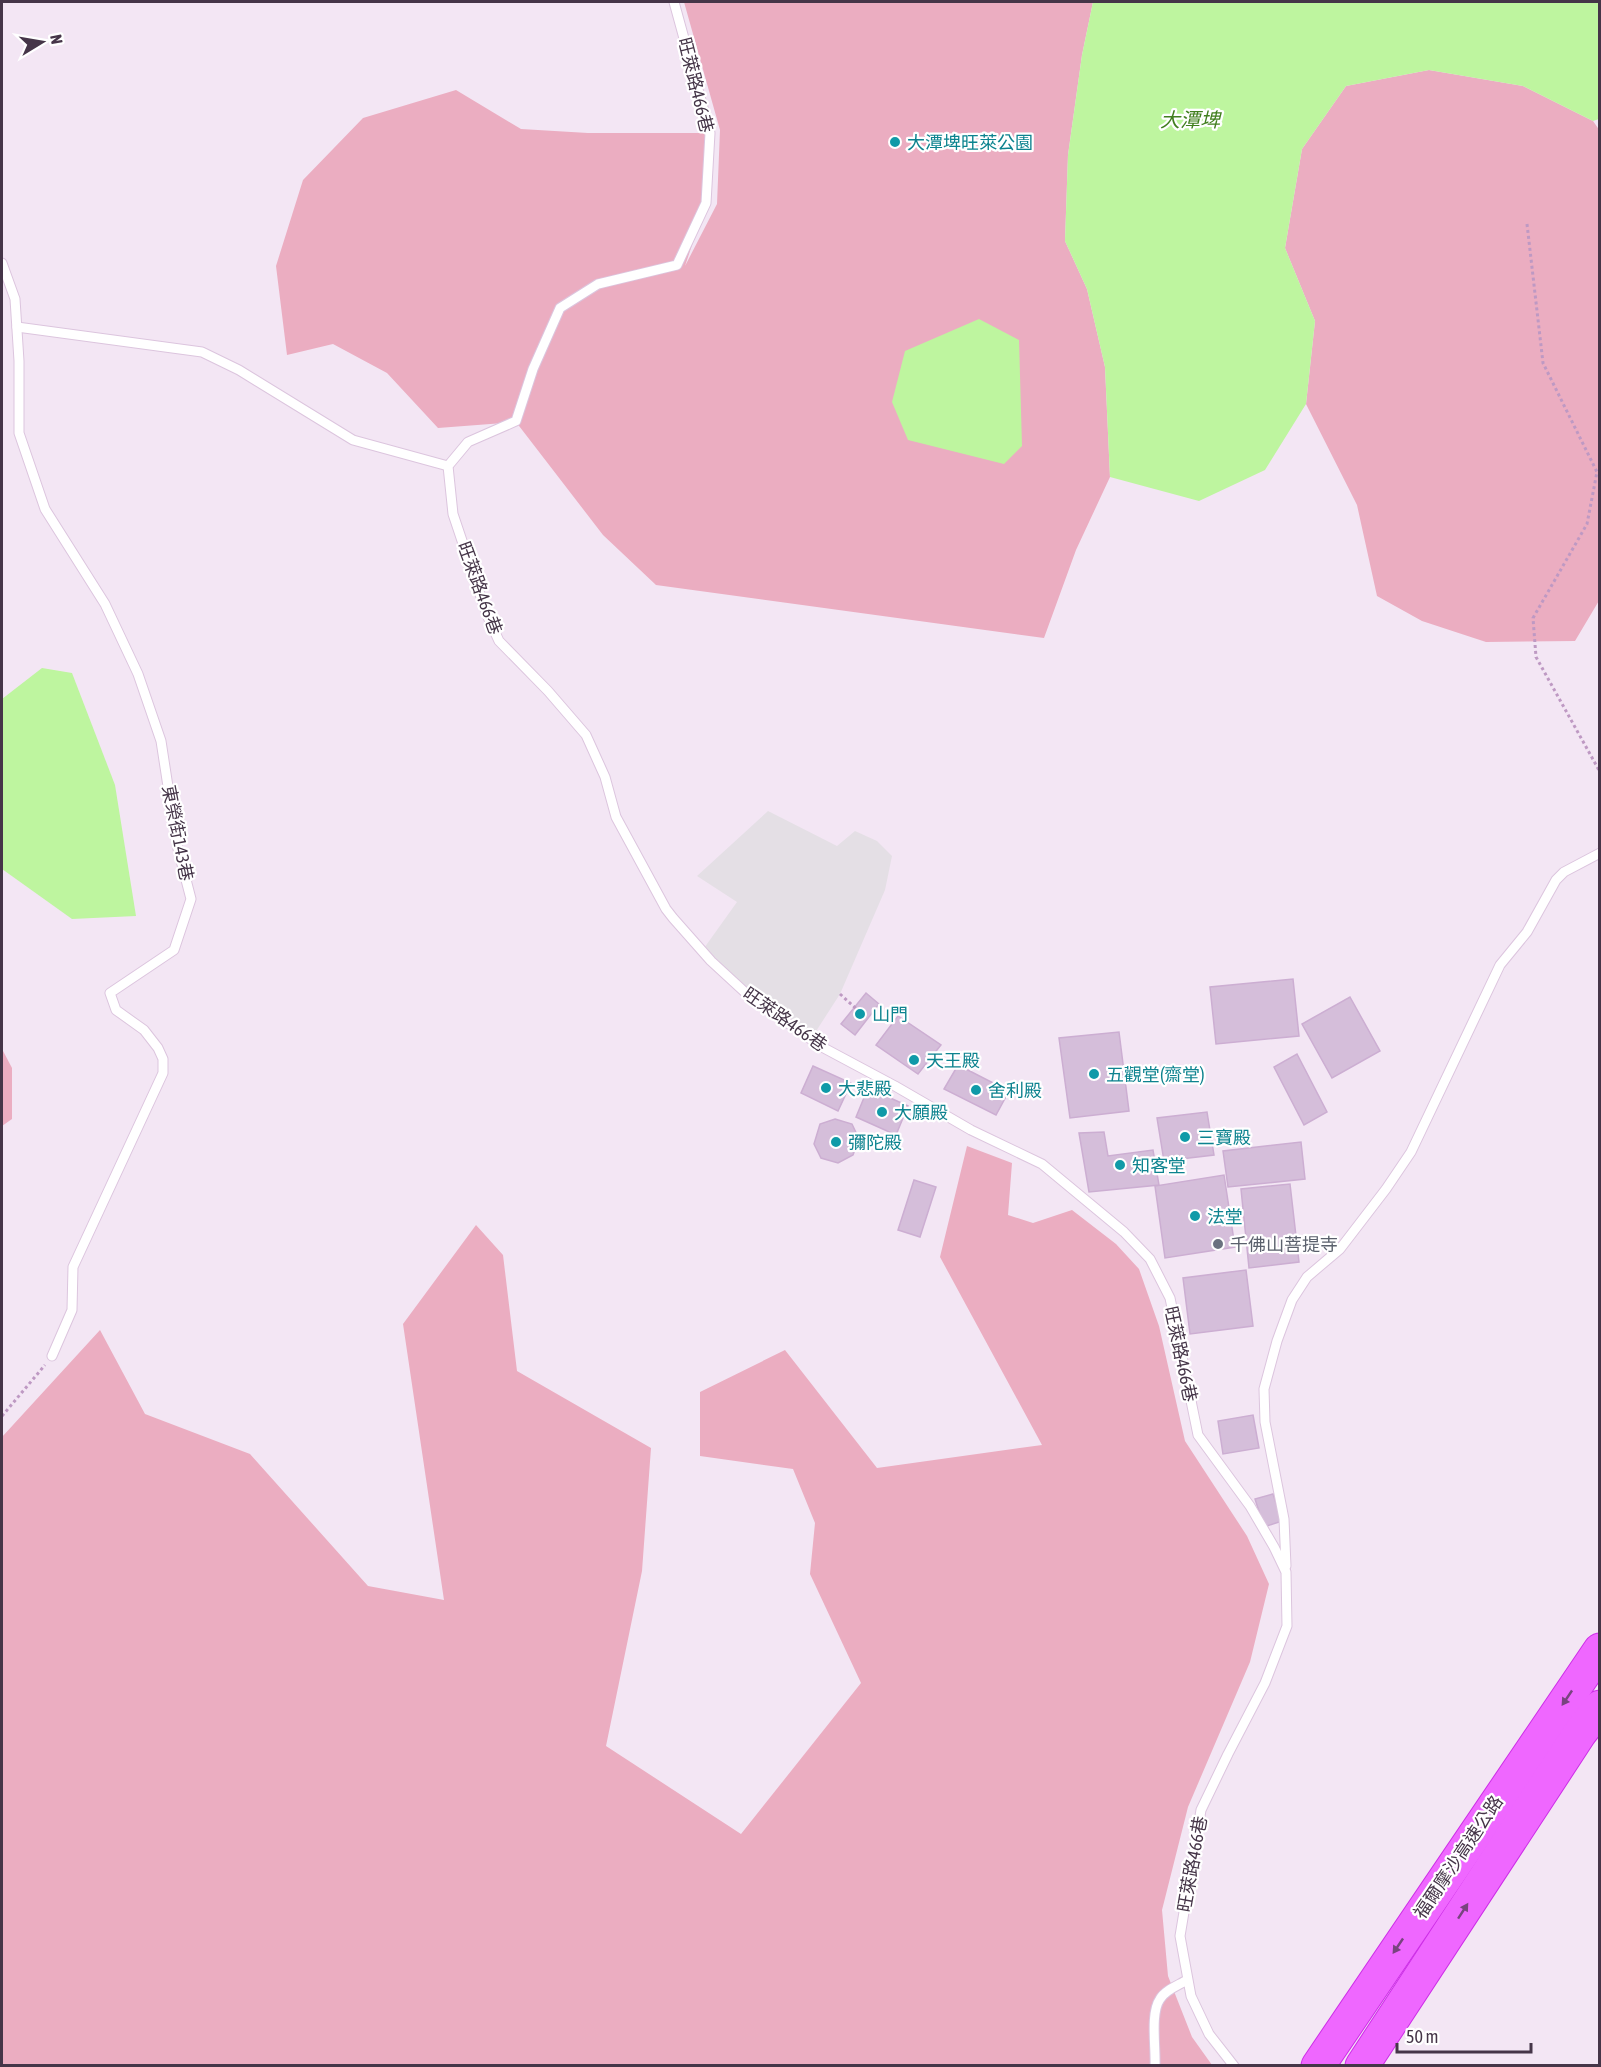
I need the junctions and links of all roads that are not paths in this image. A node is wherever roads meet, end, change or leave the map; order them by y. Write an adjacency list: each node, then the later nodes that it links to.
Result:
1 (674, 2): 4 (lane, 旺萊路466巷)
2 (2, 263): 3 (lane, 東榮街143巷)
3 (17, 327): 4 (lane); 6 (lane, 東榮街143巷)
4 (448, 466): 7 (lane, 旺萊路466巷)
5 (1599, 853): 7 (lane)
6 (52, 1356)
7 (1286, 1572): 10 (lane, 旺萊路466巷)
8 (1599, 1650): 13 (highway, 福爾摩沙高速公路, one-way to 13)
9 (1599, 1707): 14 (highway, 福爾摩沙高速公路, one-way to 9)
10 (1187, 1980): 11 (lane); 12 (lane, 旺萊路466巷)
11 (1155, 2066)
12 (1234, 2066)
13 (1318, 2066)
14 (1362, 2066)

